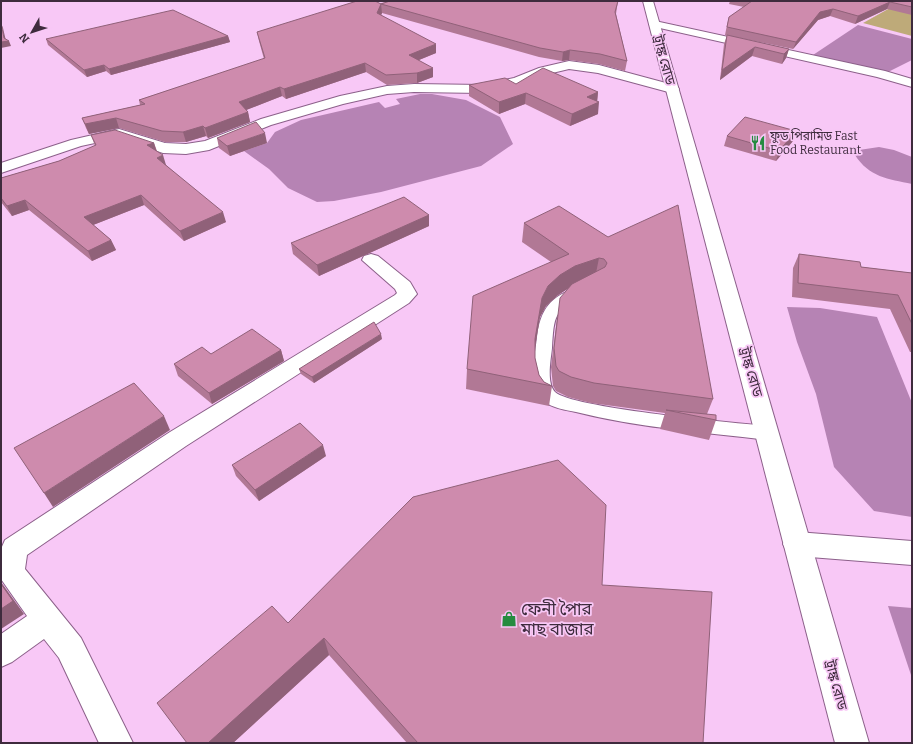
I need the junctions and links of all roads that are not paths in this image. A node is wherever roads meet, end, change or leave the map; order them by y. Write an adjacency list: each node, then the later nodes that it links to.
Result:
1 (648, 1): 2 (street, ট্রাঙ্ক রোড)
2 (655, 24): 3 (street); 4 (street, ট্রাঙ্ক রোড)
3 (912, 83)
4 (672, 89): 5 (street); 8 (street, ট্রাঙ্ক রোড)
5 (1, 168)
6 (371, 260): 11 (street)
7 (588, 286): 8 (lane)
8 (768, 433): 9 (street, ট্রাঙ্ক রোড)
9 (797, 544): 10 (street); 14 (street, ট্রাঙ্ক রোড)
10 (912, 553)
11 (47, 619): 12 (street); 13 (street)
12 (1, 652)
13 (116, 743)
14 (852, 743)

